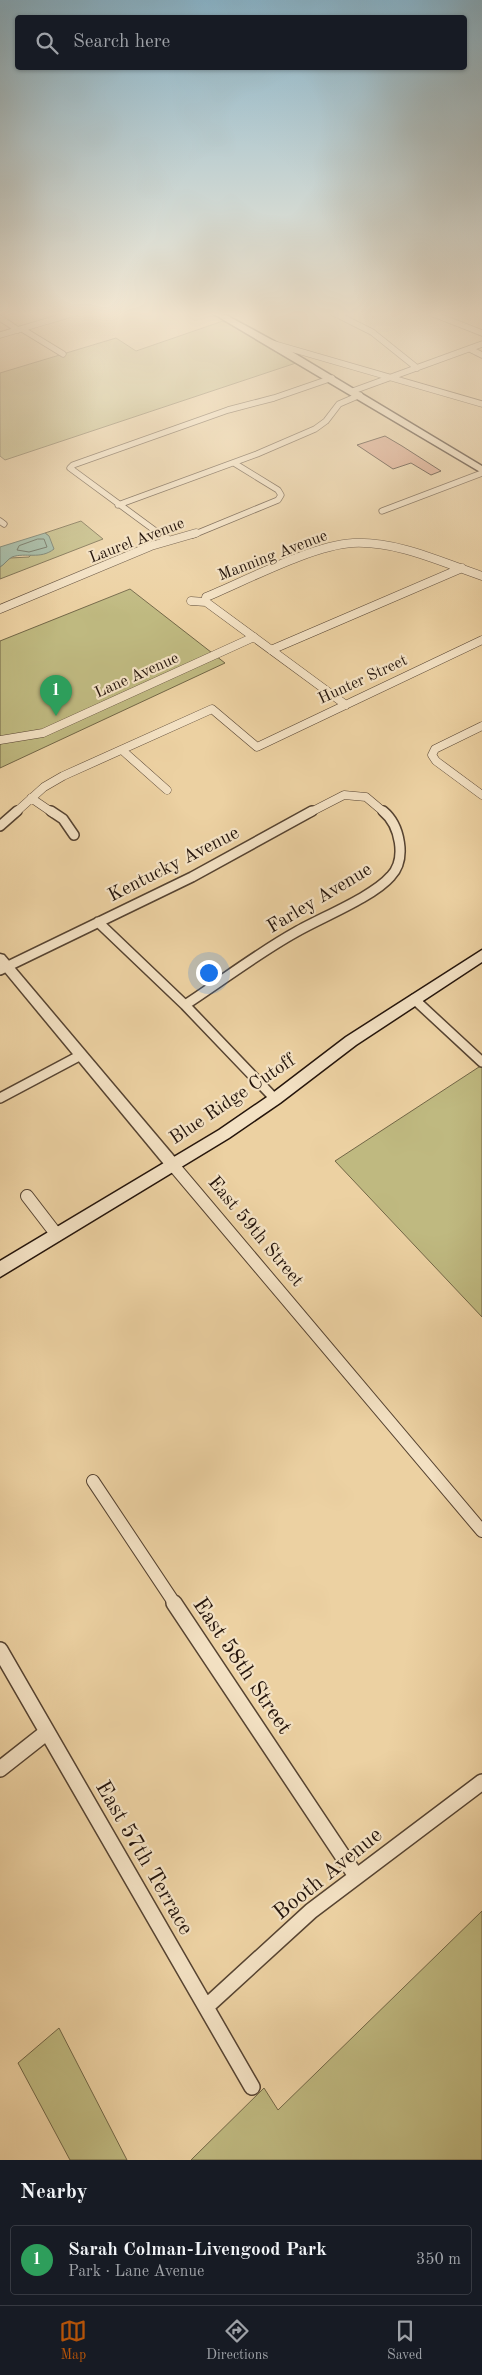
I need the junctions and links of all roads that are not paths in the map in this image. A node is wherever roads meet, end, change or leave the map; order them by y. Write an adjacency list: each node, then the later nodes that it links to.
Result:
1 (217, 414): 6 (street)
2 (332, 414): 4 (street)
3 (390, 414): 5 (main road)
4 (234, 463): 6 (street); 8 (street, Laurel Avenue)
5 (482, 472): 7 (street)
6 (118, 505): 8 (street)
7 (382, 511)
8 (168, 540): 13 (street, Laurel Avenue)
9 (462, 568): 10 (street); 12 (street, Manning Avenue); 16 (street)
10 (482, 576)
11 (191, 602): 12 (street)
12 (206, 602): 14 (street)
13 (0, 609)
14 (254, 637): 16 (street); 19 (street, Lane Avenue)
15 (482, 640): 17 (street, Hunter Street)
16 (272, 650): 17 (street)
17 (346, 705): 20 (street, Hunter Street)
18 (482, 726): 22 (street)
19 (0, 740)
20 (122, 750): 21 (street); 24 (street)
21 (167, 790)
22 (482, 795)
23 (364, 796): 27 (street, Kentucky Avenue); 31 (street, Farley Avenue)
24 (31, 798): 25 (street); 26 (street)
25 (0, 826)
26 (74, 835)
27 (98, 922): 29 (street, Kentucky Avenue); 31 (street)
28 (482, 955): 30 (main road, Blue Ridge Cutoff)
29 (2, 965): 32 (street, East 59th Street)
30 (414, 999): 33 (street); 35 (main road, Blue Ridge Cutoff)
31 (184, 1005): 35 (street)
32 (80, 1055): 34 (street); 36 (street, East 59th Street)
33 (482, 1062)
34 (0, 1098)
35 (275, 1099): 36 (main road, Blue Ridge Cutoff)
36 (173, 1165): 38 (main road, Blue Ridge Cutoff); 41 (street, East 59th Street)
37 (26, 1196): 38 (street)
38 (57, 1235): 39 (main road, Blue Ridge Cutoff)
39 (0, 1270)
40 (93, 1481): 46 (street, East 58th Street)
41 (482, 1530)
42 (0, 1650): 43 (street, East 57th Terrace)
43 (47, 1732): 44 (street); 47 (street, East 57th Terrace)
44 (0, 1769)
45 (482, 1782): 46 (street, Booth Avenue)
46 (356, 1876): 47 (street, Booth Avenue)
47 (206, 2007): 48 (street, East 57th Terrace)
48 (252, 2087)

